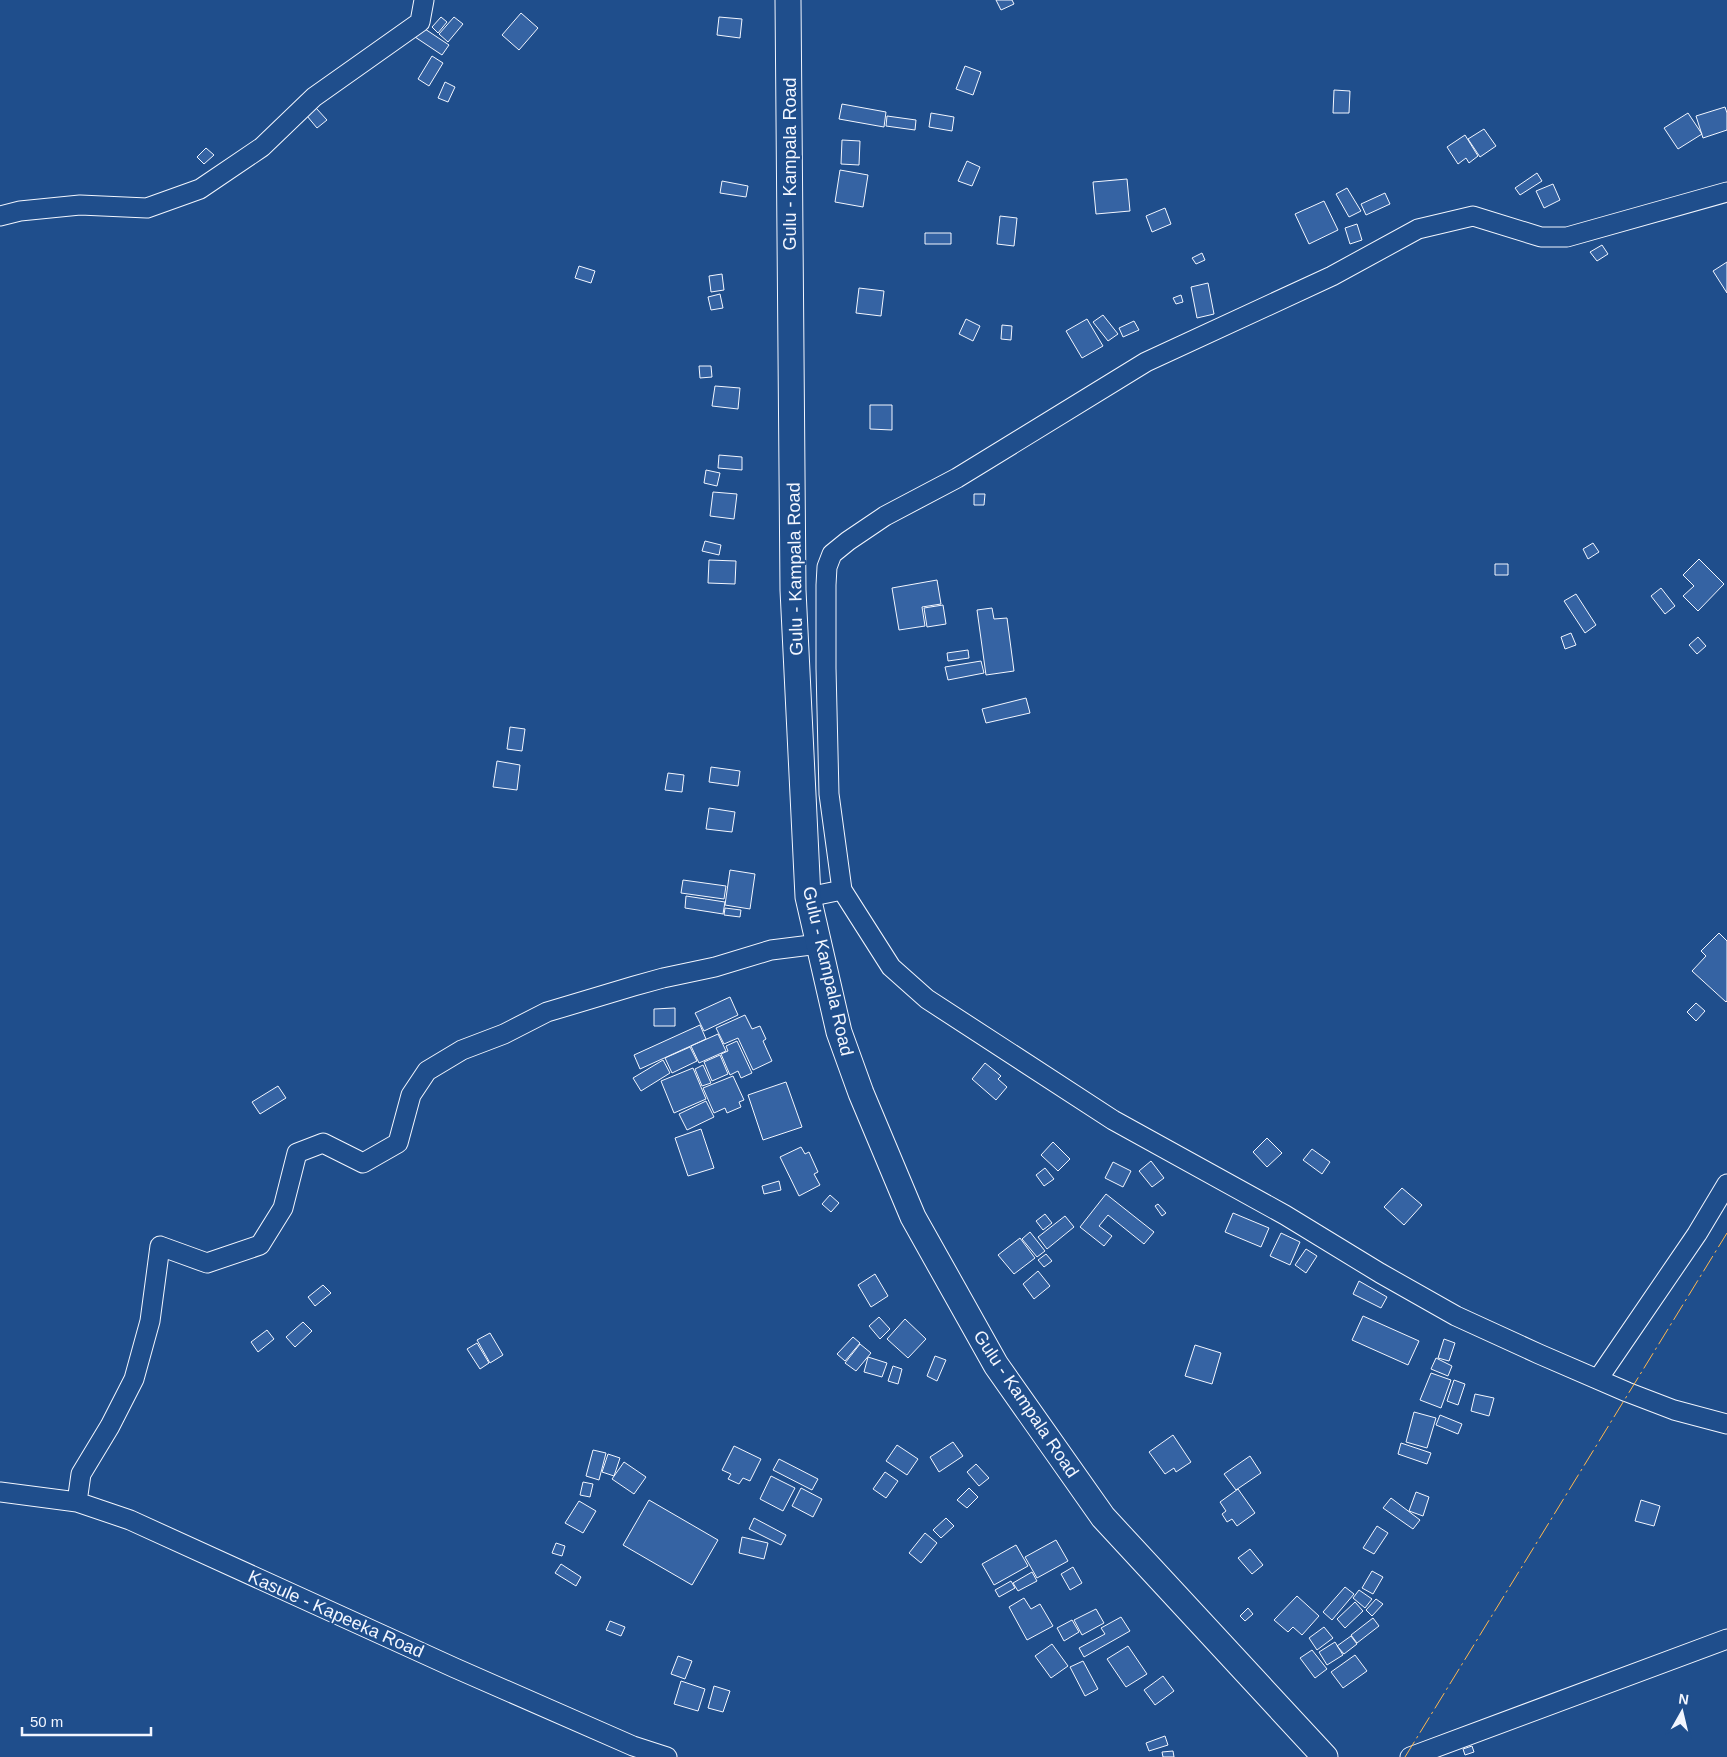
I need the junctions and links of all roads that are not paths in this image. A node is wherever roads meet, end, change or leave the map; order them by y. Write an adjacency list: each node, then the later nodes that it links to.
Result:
1 (424, 0): 4 (street)
2 (788, 0): 6 (main road, Gulu - Kampala Road)
3 (1727, 192): 5 (street)
4 (0, 216)
5 (842, 890): 6 (street); 9 (street)
6 (808, 896): 7 (main road, Gulu - Kampala Road)
7 (819, 944): 12 (street); 15 (main road, Gulu - Kampala Road)
8 (1727, 1184): 9 (street)
9 (1598, 1379): 10 (street)
10 (1727, 1424)
11 (0, 1492): 12 (street, Kasule - Kapeeka Road)
12 (77, 1502): 14 (street, Kasule - Kapeeka Road)
13 (1727, 1639): 16 (street)
14 (667, 1757)
15 (1325, 1757)
16 (1410, 1757)

